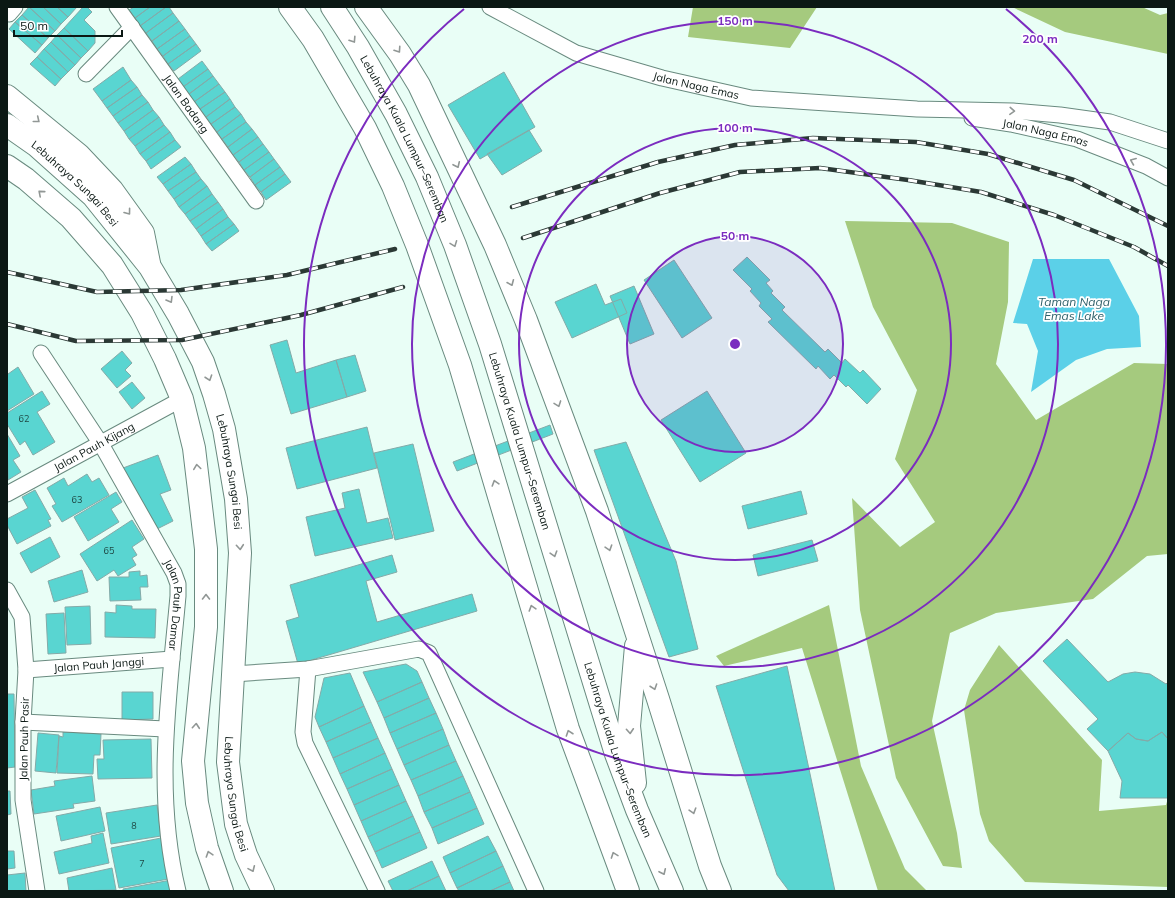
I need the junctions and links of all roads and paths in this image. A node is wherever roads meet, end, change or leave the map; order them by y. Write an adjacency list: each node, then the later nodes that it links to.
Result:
1 (117, 7): 6 (street, Jalan Badang)
2 (290, 7): 35 (highway, one-way to 2)
3 (332, 7): 28 (highway, Lebuhraya Kuala Lumpur–Seremban, one-way to 28)
4 (366, 7): 21 (highway, one-way to 21)
5 (490, 7): 9 (street, Jalan Naga Emas)
6 (132, 27): 7 (street); 14 (street, Jalan Badang)
7 (86, 74)
8 (7, 96): 15 (highway, one-way to 15)
9 (917, 109): 11 (street, Jalan Naga Emas, one-way to 11); 13 (street, Jalan Naga Emas, one-way to 9)
10 (7, 125): 15 (highway, Lebuhraya Sungai Besi)
11 (1168, 141)
12 (7, 166): 17 (highway, one-way to 12)
13 (1168, 178)
14 (256, 201)
15 (150, 267): 25 (highway, Lebuhraya Sungai Besi, one-way to 25)
16 (41, 353): 18 (street, Jalan Pauh Damar)
17 (182, 399): 18 (street, Jalan Pauh Kijang); 31 (highway, one-way to 17)
18 (101, 444): 19 (street, Jalan Pauh Kijang); 22 (street, Jalan Pauh Damar)
19 (7, 494)
20 (7, 590): 24 (street, Jalan Pauh Pasir)
21 (637, 636): 28 (highway, one-way to 28); 37 (highway, one-way to 37)
22 (172, 658): 24 (street, Jalan Pauh Janggi); 27 (street, Jalan Pauh Damar)
23 (308, 669): 25 (street); 33 (street); 34 (street)
24 (26, 670): 26 (street, Jalan Pauh Pasir)
25 (233, 674): 32 (highway, Lebuhraya Sungai Besi, one-way to 32)
26 (23, 722): 27 (street); 29 (street, Jalan Pauh Pasir)
27 (165, 729): 30 (street, Jalan Pauh Damar)
28 (637, 810): 36 (highway, Lebuhraya Kuala Lumpur–Seremban, one-way to 36)
29 (37, 891)
30 (178, 891)
31 (222, 891)
32 (263, 891)
33 (377, 891)
34 (536, 891)
35 (628, 891)
36 (672, 891)
37 (720, 891)

